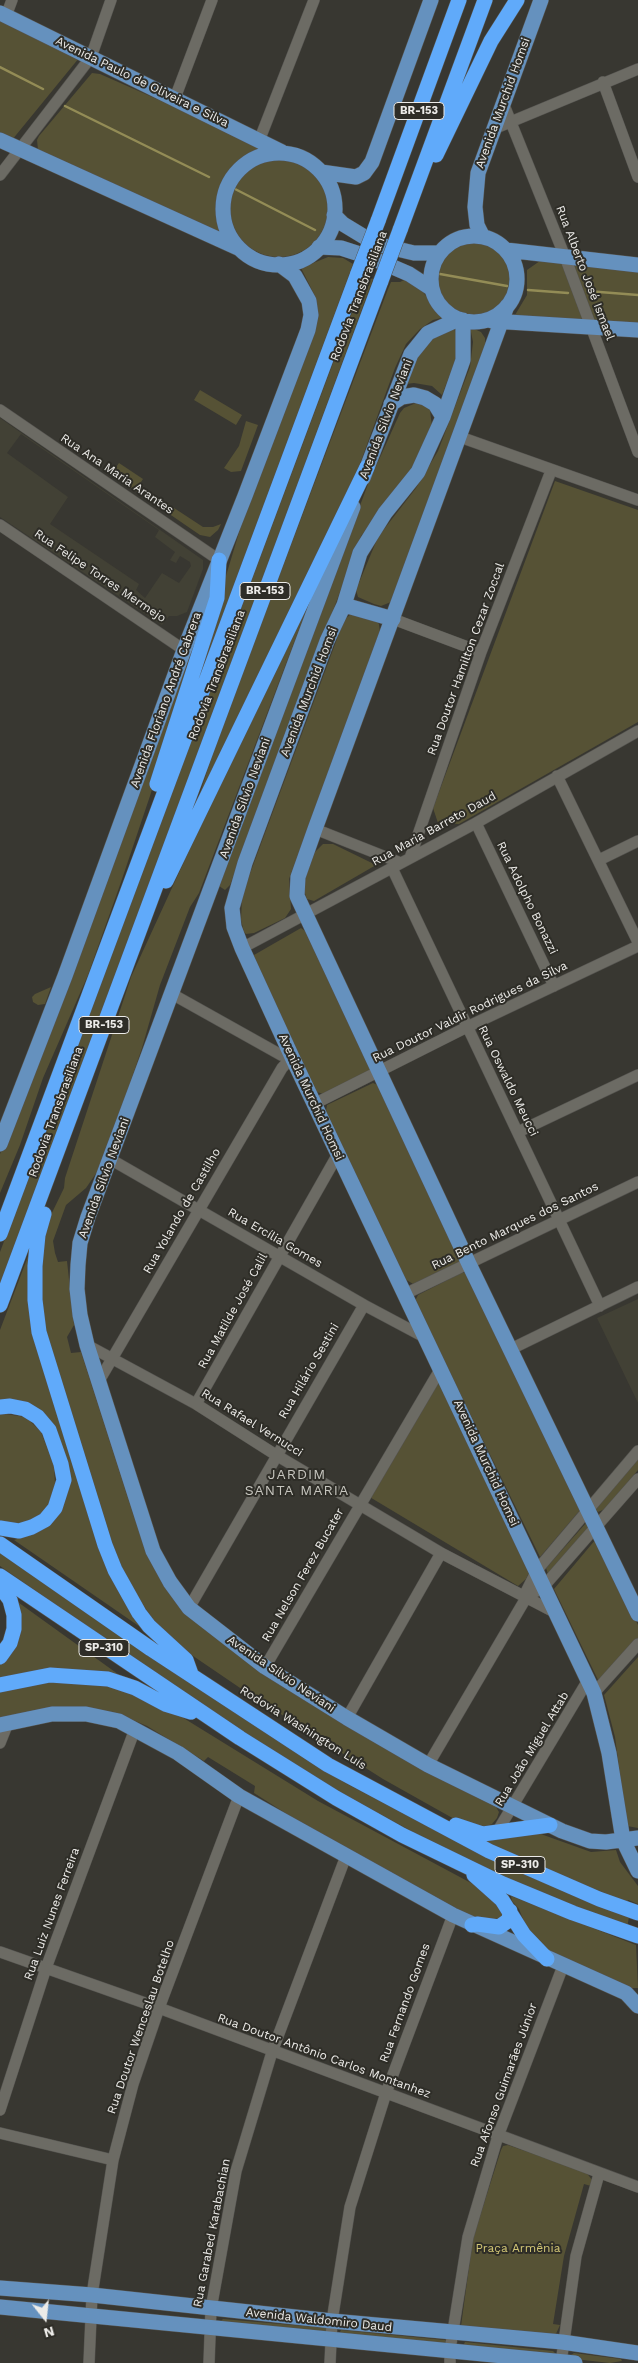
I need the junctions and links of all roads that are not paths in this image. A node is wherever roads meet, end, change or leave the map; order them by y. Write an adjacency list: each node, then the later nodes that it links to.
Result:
1 (12, 0): 10 (street)
2 (111, 0): 11 (street)
3 (212, 0): 14 (street)
4 (314, 0): 19 (street)
5 (431, 0): 22 (main road)
6 (460, 0): 61 (highway, Rodovia Transbrasiliana / BR-153, bridge)
7 (485, 0): 24 (highway, Rodovia Transbrasiliana / BR-153)
8 (517, 0): 24 (highway)
9 (541, 0): 15 (main road, Avenida Murchid Homsi)
10 (3, 15): 11 (main road, Avenida Paulo de Oliveira e Silva)
11 (91, 56): 14 (main road, Avenida Paulo de Oliveira e Silva); 20 (street)
12 (638, 68): 13 (street)
13 (603, 82): 16 (street); 25 (street)
14 (175, 98): 19 (main road, Avenida Paulo de Oliveira e Silva)
15 (504, 105): 16 (street, Rua Alberto José Ismael); 17 (main road, Avenida Murchid Homsi)
16 (512, 121): 17 (street); 32 (street, Rua Alberto José Ismael)
17 (496, 128): 27 (main road, Avenida Murchid Homsi)
18 (0, 140): 20 (main road)
19 (259, 141): 21 (main road, Avenida Paulo de Oliveira e Silva)
20 (19, 149): 23 (street); 29 (main road)
21 (284, 153): 22 (main road); 29 (main road)
22 (321, 172): 26 (main road)
23 (0, 175)
24 (420, 175): 64 (highway, Rodovia Transbrasiliana / BR-153, bridge)
25 (638, 177)
26 (334, 215): 28 (main road); 31 (main road)
27 (483, 237): 30 (main road); 31 (main road)
28 (319, 247): 33 (main road); 35 (main road)
29 (240, 249): 33 (main road)
30 (506, 250): 32 (main road); 36 (main road)
31 (440, 253): 35 (main road)
32 (565, 257): 34 (main road); 40 (street, Rua Alberto José Ismael)
33 (280, 264): 51 (main road, Avenida Floriano André Cabrera)
34 (638, 265)
35 (432, 289): 37 (main road)
36 (508, 306): 38 (main road); 39 (main road)
37 (461, 320): 39 (main road); 42 (main road, Avenida Sílvio Neviani); 44 (main road, Avenida Murchid Homsi)
38 (502, 320): 39 (main road); 40 (main road); 45 (main road)
39 (481, 321)
40 (591, 328): 41 (main road); 46 (street, Rua Alberto José Ismael)
41 (638, 330)
42 (391, 404): 44 (main road); 47 (main road, Avenida Sílvio Neviani)
43 (0, 410): 51 (street, Rua Ana Maria Arantes)
44 (443, 416): 52 (main road, Avenida Murchid Homsi)
45 (460, 437): 48 (street); 53 (main road)
46 (638, 452)
47 (367, 467): 64 (highway); 65 (main road, Avenida Sílvio Neviani)
48 (551, 471): 49 (street); 55 (street, Rua Doutor Hamilton Cezar Zoccal)
49 (638, 500)
50 (0, 525): 54 (street, Rua Felipe Torres Mermejo)
51 (219, 560): 54 (main road, Avenida Floriano André Cabrera); 61 (highway)
52 (344, 605): 53 (main road); 66 (main road, Avenida Murchid Homsi)
53 (393, 619): 55 (street); 59 (main road)
54 (184, 650): 79 (main road, Avenida Floriano André Cabrera)
55 (481, 652): 63 (street, Rua Doutor Hamilton Cezar Zoccal)
56 (638, 731): 57 (street, Rua Maria Barreto Daud)
57 (557, 776): 58 (street, Rua Maria Barreto Daud); 62 (street)
58 (476, 823): 63 (street, Rua Maria Barreto Daud); 71 (street, Rua Adolpho Bonazzi)
59 (315, 829): 63 (street); 67 (main road)
60 (638, 841): 62 (street)
61 (140, 856): 80 (highway, Rodovia Transbrasiliana / BR-153)
62 (598, 860): 68 (street)
63 (401, 863): 67 (street, Rua Maria Barreto Daud); 73 (street, Rua Oswaldo Meucci)
64 (150, 899): 83 (highway, Rodovia Transbrasiliana / BR-153)
65 (207, 899): 66 (main road); 72 (main road, Avenida Sílvio Neviani)
66 (232, 908): 70 (main road, Avenida Murchid Homsi)
67 (304, 915): 70 (street, Rua Maria Barreto Daud); 75 (main road)
68 (638, 942)
69 (638, 946): 71 (street, Rua Doutor Valdir Rodrigues da Silva)
70 (242, 948): 74 (main road, Avenida Murchid Homsi)
71 (554, 986): 73 (street, Rua Doutor Valdir Rodrigues da Silva)
72 (172, 994): 74 (street); 82 (main road, Avenida Sílvio Neviani)
73 (467, 1027): 75 (street, Rua Doutor Valdir Rodrigues da Silva); 78 (street, Rua Oswaldo Meucci)
74 (292, 1057): 77 (main road, Avenida Murchid Homsi); 86 (street, Rua Yolando de Castilho)
75 (379, 1072): 77 (street, Rua Doutor Valdir Rodrigues da Silva); 90 (main road)
76 (638, 1075): 78 (street)
77 (314, 1104): 81 (main road, Avenida Murchid Homsi)
78 (518, 1132): 87 (street, Rua Oswaldo Meucci)
79 (0, 1144)
80 (32, 1147): 85 (highway); 88 (highway, Rodovia Transbrasiliana / BR-153)
81 (338, 1154): 89 (street, Rua Matilde José Calil); 92 (main road, Avenida Murchid Homsi)
82 (110, 1159): 86 (street, Rua Ercília Gomes); 97 (main road, Avenida Sílvio Neviani)
83 (55, 1161): 94 (highway, Rodovia Transbrasiliana / BR-153); 124 (highway)
84 (638, 1182): 87 (street, Rua Bento Marques dos Santos)
85 (0, 1202)
86 (198, 1210): 89 (street, Rua Ercília Gomes); 99 (street, Rua Yolando de Castilho)
87 (558, 1220): 90 (street, Rua Bento Marques dos Santos); 95 (street, Rua Oswaldo Meucci)
88 (0, 1234)
89 (280, 1256): 93 (street, Rua Ercília Gomes); 102 (street, Rua Matilde José Calil)
90 (469, 1264): 92 (street, Rua Bento Marques dos Santos); 98 (main road)
91 (638, 1287): 95 (street)
92 (404, 1294): 96 (main road, Avenida Murchid Homsi)
93 (364, 1305): 96 (street, Rua Ercília Gomes); 105 (street, Rua Hilário Sestini)
94 (0, 1306)
95 (600, 1306): 98 (street)
96 (426, 1338): 100 (main road, Avenida Murchid Homsi)
97 (87, 1345): 99 (street, Rua Rafael Vernucci); 101 (main road, Avenida Sílvio Neviani)
98 (512, 1349): 108 (main road)
99 (112, 1359): 101 (street, Rua Yolando de Castilho); 102 (street, Rua Rafael Vernucci)
100 (441, 1368): 107 (street, Rua Nelson Ferez Bucater); 113 (main road, Avenida Murchid Homsi)
101 (99, 1381): 118 (main road, Avenida Sílvio Neviani)
102 (196, 1404): 105 (street, Rua Rafael Vernucci)
103 (0, 1407): 110 (highway)
104 (638, 1450): 108 (street)
105 (276, 1455): 107 (street, Rua Rafael Vernucci); 118 (street, Rua Hilário Sestini)
106 (638, 1479): 109 (street)
107 (360, 1504): 112 (street, Rua Rafael Vernucci); 123 (street, Rua Nelson Ferez Bucater)
108 (588, 1511): 109 (main road); 113 (street)
109 (596, 1527): 116 (street); 120 (main road)
110 (0, 1528)
111 (0, 1544): 124 (highway, Rodovia Washington Luís / SP-310)
112 (441, 1553): 117 (street, Rua Rafael Vernucci); 128 (street)
113 (537, 1570): 116 (main road, Avenida Murchid Homsi); 117 (street)
114 (0, 1576): 127 (highway, SP-310)
115 (0, 1586): 122 (highway)
116 (544, 1586): 117 (street); 119 (main road, Avenida Murchid Homsi)
117 (526, 1598): 119 (street, Rua Rafael Vernucci); 132 (street)
118 (189, 1608): 123 (main road, Avenida Sílvio Neviani)
119 (558, 1614): 126 (main road, Avenida Murchid Homsi)
120 (638, 1614)
121 (638, 1644): 126 (street, Rua João Miguel Attab)
122 (0, 1657)
123 (265, 1667): 128 (main road, Avenida Sílvio Neviani)
124 (192, 1675): 135 (highway, Rodovia Washington Luís / SP-310)
125 (0, 1685): 127 (highway)
126 (591, 1686): 134 (street, Rua João Miguel Attab); 138 (main road, Avenida Murchid Homsi)
127 (208, 1717): 141 (highway, SP-310)
128 (347, 1718): 132 (main road, Avenida Sílvio Neviani)
129 (4, 1724): 130 (main road); 131 (street)
130 (135, 1729): 133 (main road); 150 (street, Rua Luiz Nunes Ferreira)
131 (0, 1743)
132 (428, 1765): 134 (main road, Avenida Sílvio Neviani)
133 (239, 1796): 139 (main road); 152 (street, Rua Doutor Wenceslau Botelho)
134 (514, 1808): 136 (main road, Avenida Sílvio Neviani); 137 (street, Rua João Miguel Attab)
135 (417, 1812): 137 (highway); 143 (highway, Rodovia Washington Luís / SP-310)
136 (550, 1825): 137 (highway); 138 (main road, Avenida Sílvio Neviani)
137 (497, 1832)
138 (630, 1839): 140 (main road, Avenida Murchid Homsi)
139 (346, 1856): 144 (main road); 153 (street, Rua Garabed Karabachian)
140 (637, 1864)
141 (467, 1866): 142 (highway); 146 (highway, SP-310)
142 (510, 1910): 145 (highway); 148 (highway)
143 (633, 1911)
144 (453, 1915): 145 (main road); 154 (street, Rua Fernando Gomes)
145 (472, 1925): 148 (main road)
146 (633, 1934)
147 (0, 1952): 150 (street, Rua Doutor Antônio Carlos Montanhez)
148 (546, 1959): 149 (main road)
149 (563, 1966): 151 (main road); 157 (street, Rua Afonso Guimarães Júnior)
150 (46, 1968): 152 (street, Rua Doutor Antônio Carlos Montanhez); 155 (street, Rua Luiz Nunes Ferreira)
151 (638, 2006)
152 (159, 2008): 153 (street, Rua Doutor Antônio Carlos Montanhez); 158 (street, Rua Doutor Wenceslau Botelho)
153 (272, 2052): 154 (street, Rua Doutor Antônio Carlos Montanhez); 164 (street, Rua Garabed Karabachian)
154 (386, 2093): 157 (street, Rua Doutor Antônio Carlos Montanhez); 166 (street, Rua Fernando Gomes)
155 (0, 2110)
156 (0, 2133): 158 (street)
157 (498, 2136): 159 (street, Rua Doutor Antônio Carlos Montanhez); 168 (street, Rua Afonso Guimarães Júnior)
158 (113, 2160): 162 (street, Rua Doutor Wenceslau Botelho)
159 (599, 2174): 160 (street, Rua Doutor Antônio Carlos Montanhez); 170 (street)
160 (638, 2187)
161 (0, 2288): 162 (main road, Avenida Waldomiro Daud)
162 (92, 2295): 164 (main road, Avenida Waldomiro Daud); 165 (street, Rua Doutor Wenceslau Botelho)
163 (0, 2307): 165 (main road, Avenida Waldomiro Daud)
164 (211, 2309): 166 (main road, Avenida Waldomiro Daud); 167 (street, Rua Garabed Karabachian)
165 (90, 2315): 167 (main road, Avenida Waldomiro Daud); 173 (street, Rua Doutor Wenceslau Botelho)
166 (332, 2321): 168 (main road, Avenida Waldomiro Daud); 169 (street, Rua Fernando Gomes)
167 (209, 2327): 169 (main road, Avenida Waldomiro Daud); 174 (street, Rua Garabed Karabachian)
168 (453, 2332): 170 (main road, Avenida Waldomiro Daud); 171 (street, Rua Afonso Guimarães Júnior)
169 (330, 2340): 171 (main road, Avenida Waldomiro Daud); 175 (street, Rua Fernando Gomes)
170 (562, 2342): 172 (main road, Avenida Waldomiro Daud); 176 (street)
171 (450, 2356): 176 (main road, Avenida Waldomiro Daud)
172 (631, 2356)
173 (89, 2363)
174 (209, 2363)
175 (330, 2363)
176 (565, 2363)

